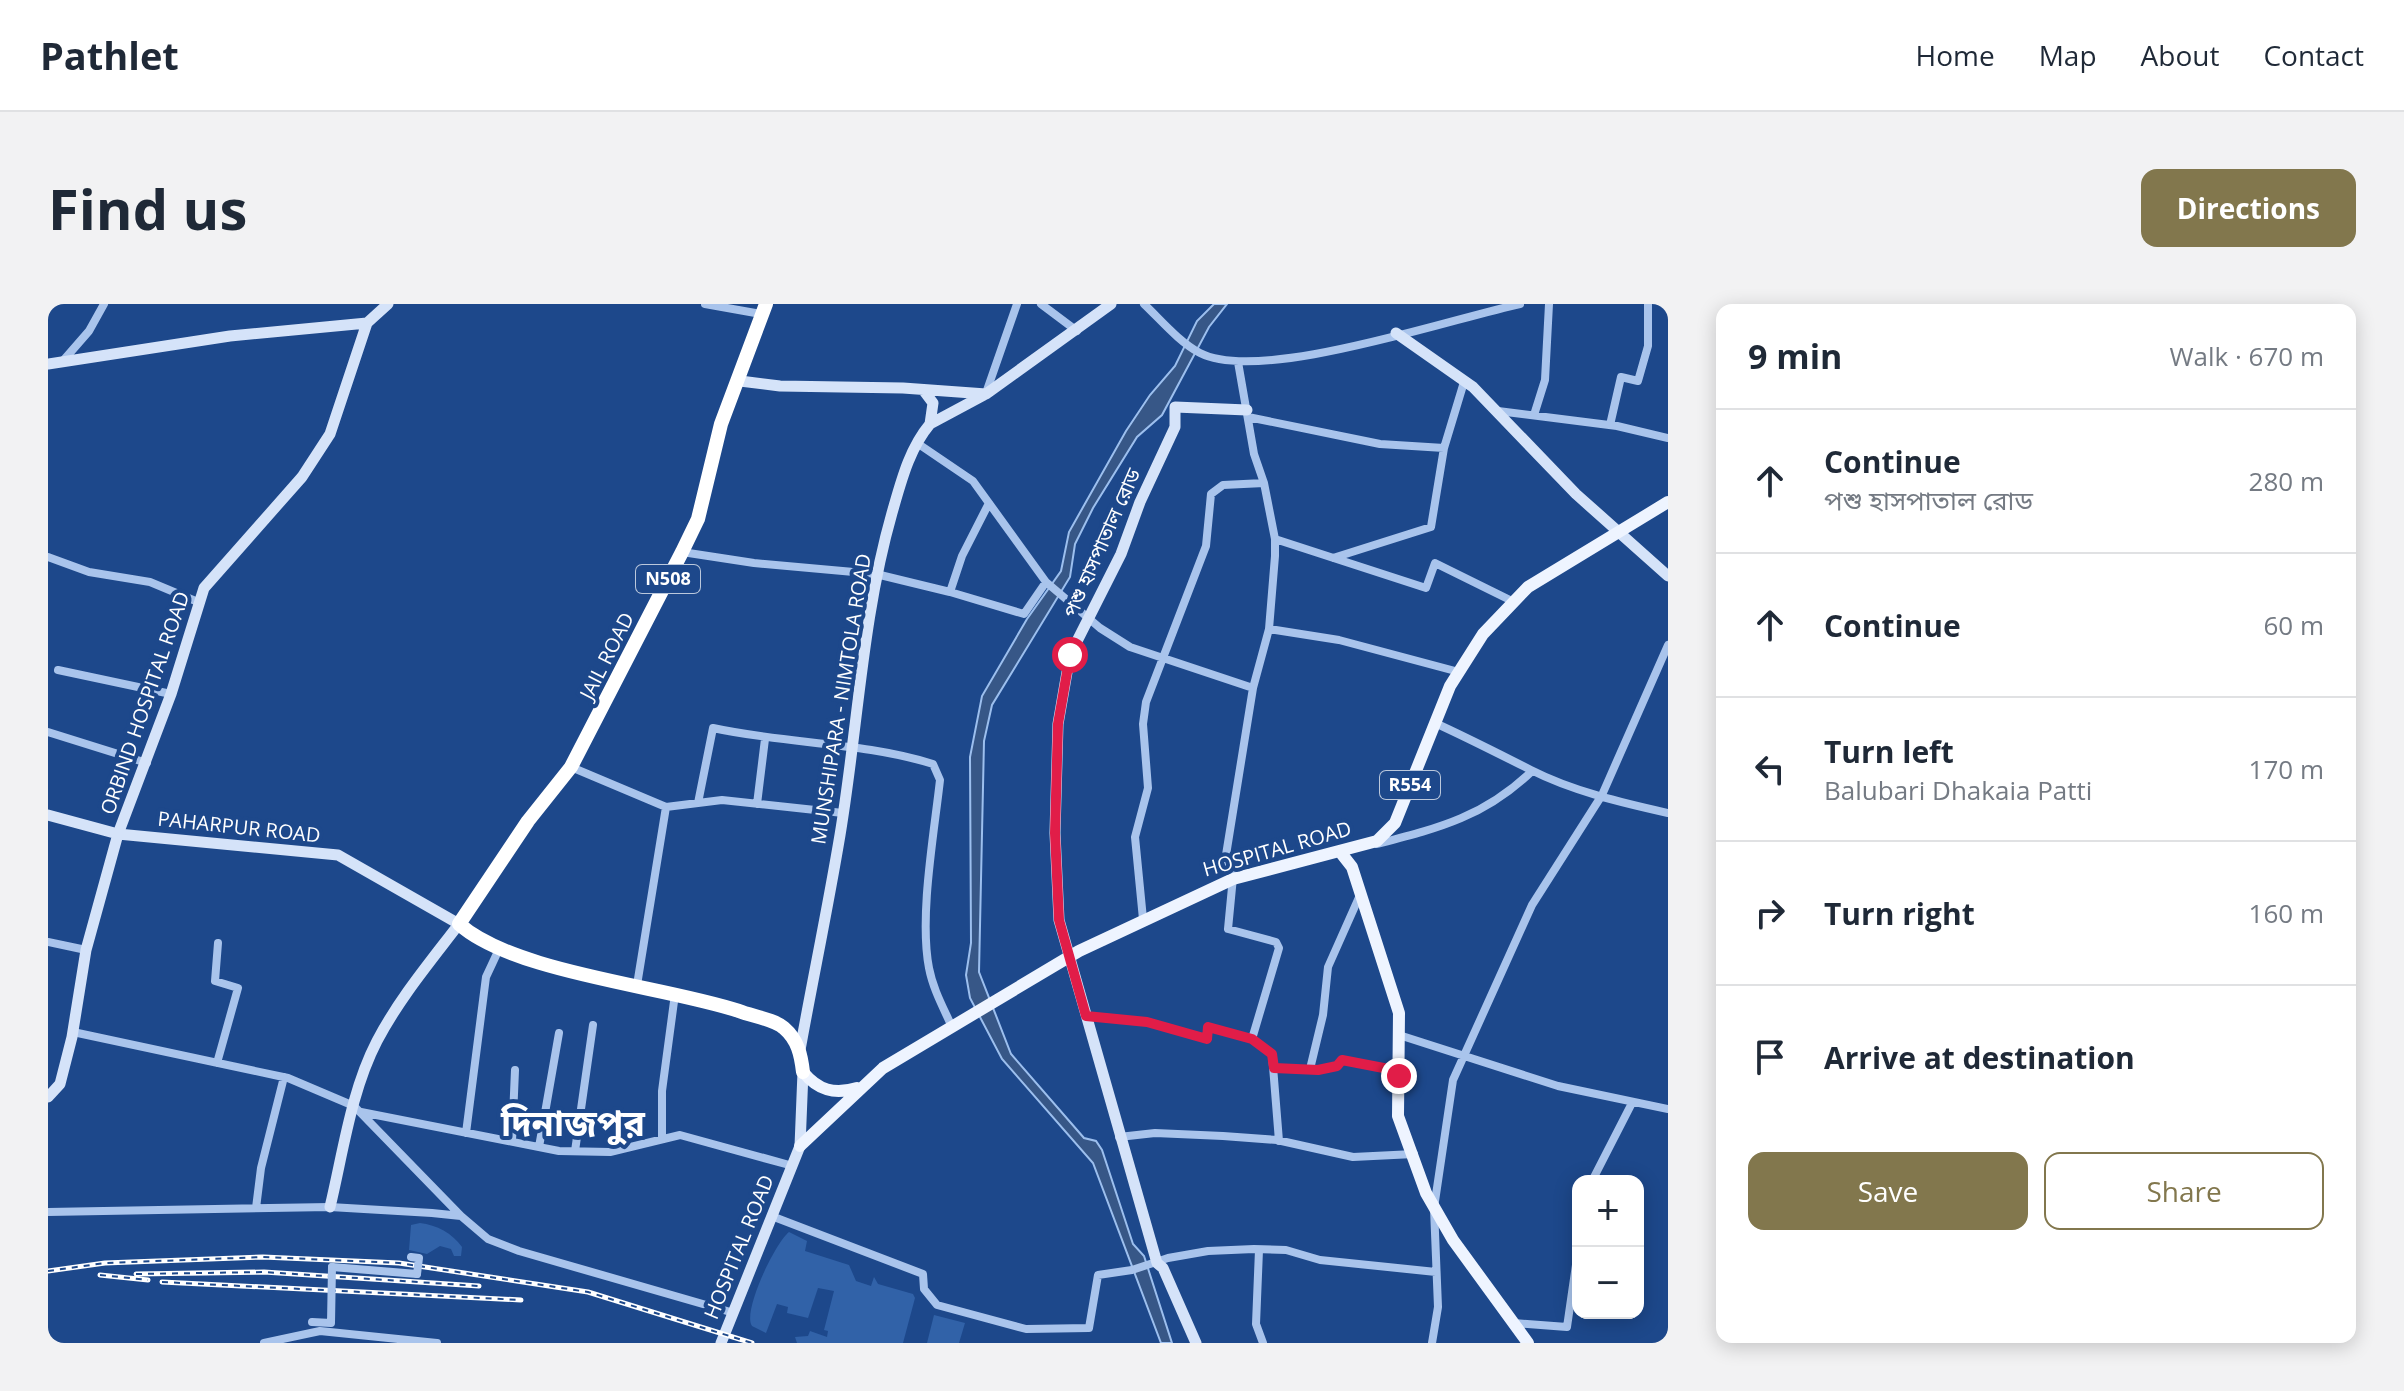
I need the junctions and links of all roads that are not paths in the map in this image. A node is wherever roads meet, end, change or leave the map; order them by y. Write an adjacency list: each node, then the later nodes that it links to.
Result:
1 (104, 304): 15 (street)
2 (388, 304): 12 (street)
3 (705, 304): 11 (street)
4 (1017, 304): 21 (street)
5 (1041, 304): 13 (street)
6 (1111, 304): 13 (street, MUNSHIPARA - NIMTOLA ROAD)
7 (1144, 304): 16 (street)
8 (1520, 304): 14 (street)
9 (1549, 304): 24 (street)
10 (1648, 304): 26 (street)
11 (764, 309): 18 (highway, N508)
12 (367, 323): 15 (street); 42 (street, ORBIND HOSPITAL ROAD)
13 (1077, 331): 21 (street, MUNSHIPARA - NIMTOLA ROAD)
14 (1396, 333): 16 (street); 19 (street)
15 (61, 362): 17 (street)
16 (1238, 362): 23 (street)
17 (48, 364)
18 (740, 381): 20 (street); 35 (highway, JAIL ROAD / N508)
19 (1464, 382): 22 (street); 29 (street)
20 (924, 391): 21 (street); 25 (street)
21 (986, 394): 25 (street, MUNSHIPARA - NIMTOLA ROAD)
22 (1498, 411): 24 (street); 33 (street)
23 (1247, 414): 29 (street); 30 (street); 44 (street, পশু হাসপাতাল রোড)
24 (1534, 415): 26 (street)
25 (930, 424): 28 (street, MUNSHIPARA - NIMTOLA ROAD)
26 (1610, 425): 27 (street)
27 (1668, 438)
28 (917, 443): 32 (street); 38 (street, MUNSHIPARA - NIMTOLA ROAD)
29 (1444, 448): 37 (street)
30 (1264, 483): 34 (street); 47 (street)
31 (1668, 502): 33 (main road, HOSPITAL ROAD / R554)
32 (989, 503): 40 (street); 41 (street)
33 (1620, 532): 39 (street); 43 (main road, HOSPITAL ROAD / R554)
34 (1275, 539): 37 (street); 45 (street)
35 (682, 552): 38 (street); 57 (highway, JAIL ROAD / N508)
36 (48, 557): 42 (street)
37 (1333, 558): 43 (street)
38 (876, 574): 41 (street); 55 (street, MUNSHIPARA - NIMTOLA ROAD)
39 (1668, 576)
40 (1047, 583): 41 (street); 44 (street)
41 (950, 592)
42 (198, 602): 51 (street, ORBIND HOSPITAL ROAD)
43 (1514, 602): 49 (main road, HOSPITAL ROAD / R554)
44 (1089, 620): 47 (street); 76 (street, পশু হাসপাতাল রোড)
45 (1269, 629): 49 (street); 50 (street)
46 (1668, 645): 59 (street)
47 (1162, 658): 50 (street); 70 (street)
48 (58, 670): 51 (street)
49 (1459, 672): 52 (main road, HOSPITAL ROAD / R554)
50 (1253, 688): 68 (street)
51 (171, 694): 56 (street, ORBIND HOSPITAL ROAD)
52 (1435, 723): 58 (street); 67 (main road, HOSPITAL ROAD / R554)
53 (48, 732): 56 (street)
54 (765, 739): 55 (street); 60 (street); 61 (street)
55 (850, 748): 63 (street, MUNSHIPARA - NIMTOLA ROAD); 81 (street)
56 (147, 763): 66 (street, ORBIND HOSPITAL ROAD)
57 (571, 767): 62 (street); 71 (highway, JAIL ROAD / N508)
58 (1532, 771): 59 (street); 67 (street)
59 (1602, 795): 64 (street); 87 (street)
60 (698, 803): 61 (street); 62 (street)
61 (757, 804): 63 (street)
62 (666, 807): 77 (street)
63 (843, 813): 86 (street, MUNSHIPARA - NIMTOLA ROAD)
64 (1668, 813)
65 (48, 815): 66 (street, PAHARPUR ROAD)
66 (118, 834): 71 (street, PAHARPUR ROAD); 75 (street, ORBIND HOSPITAL ROAD)
67 (1341, 853): 68 (main road, HOSPITAL ROAD / R554); 69 (main road)
68 (1233, 879): 70 (main road, HOSPITAL ROAD / R554); 85 (street)
69 (1361, 893): 84 (main road); 90 (street)
70 (1143, 919): 76 (main road, HOSPITAL ROAD / R554)
71 (459, 924): 74 (highway); 98 (street)
72 (48, 942): 75 (street)
73 (218, 943): 88 (street)
74 (500, 947): 77 (highway); 100 (street)
75 (86, 950): 82 (street, ORBIND HOSPITAL ROAD)
76 (1070, 957): 79 (street, পশু হাসপাতাল রোড); 81 (main road, HOSPITAL ROAD / R554)
77 (637, 985): 78 (highway)
78 (675, 994): 86 (highway); 102 (street)
79 (1086, 1016): 85 (street); 101 (street, পশু হাসপাতাল রোড)
80 (593, 1025): 107 (street)
81 (952, 1027): 95 (main road, R554)
82 (73, 1032): 88 (street); 96 (street, ORBIND HOSPITAL ROAD)
83 (559, 1033): 106 (street)
84 (1399, 1035): 87 (street); 92 (main road)
85 (1252, 1039): 89 (street)
86 (800, 1050): 93 (highway)
87 (1462, 1056): 97 (street); 113 (street)
88 (217, 1063): 94 (street)
89 (1274, 1068): 90 (street); 104 (street)
90 (1310, 1069): 92 (street)
91 (515, 1070): 103 (street)
92 (1399, 1071): 108 (main road)
93 (803, 1072): 95 (main road); 105 (street, HOSPITAL ROAD)
94 (284, 1077): 98 (street); 112 (street)
95 (860, 1087): 105 (main road, R554)
96 (48, 1097)
97 (1632, 1103): 99 (street); 110 (street)
98 (357, 1109): 100 (street); 111 (street); 115 (street)
99 (1668, 1109)
100 (466, 1133): 103 (street)
101 (1119, 1137): 104 (street); 119 (street, পশু হাসপাতাল রোড)
102 (662, 1139): 107 (street); 109 (street)
103 (512, 1141): 106 (street)
104 (1279, 1141): 108 (street)
105 (800, 1146): 109 (street, HOSPITAL ROAD)
106 (539, 1147): 107 (street)
107 (575, 1151)
108 (1414, 1154): 113 (main road)
109 (793, 1166): 116 (street, HOSPITAL ROAD)
110 (1595, 1175)
111 (330, 1207): 112 (street); 115 (street)
112 (256, 1208): 114 (street)
113 (1434, 1208): 120 (street); 123 (main road)
114 (48, 1212)
115 (461, 1216): 122 (street)
116 (774, 1217): 119 (street); 122 (street, HOSPITAL ROAD)
117 (1259, 1250): 119 (street); 120 (street); 129 (street)
118 (411, 1257): 124 (street, bridge)
119 (1157, 1263): 128 (street, পশু হাসপাতাল রোড)
120 (1436, 1272): 130 (street)
121 (1572, 1292): 123 (street)
122 (734, 1313): 127 (street, HOSPITAL ROAD)
123 (1514, 1323): 131 (main road)
124 (282, 1340): 125 (street); 126 (street)
125 (264, 1343)
126 (437, 1343)
127 (721, 1343)
128 (1196, 1343)
129 (1263, 1343)
130 (1432, 1343)
131 (1528, 1343)

